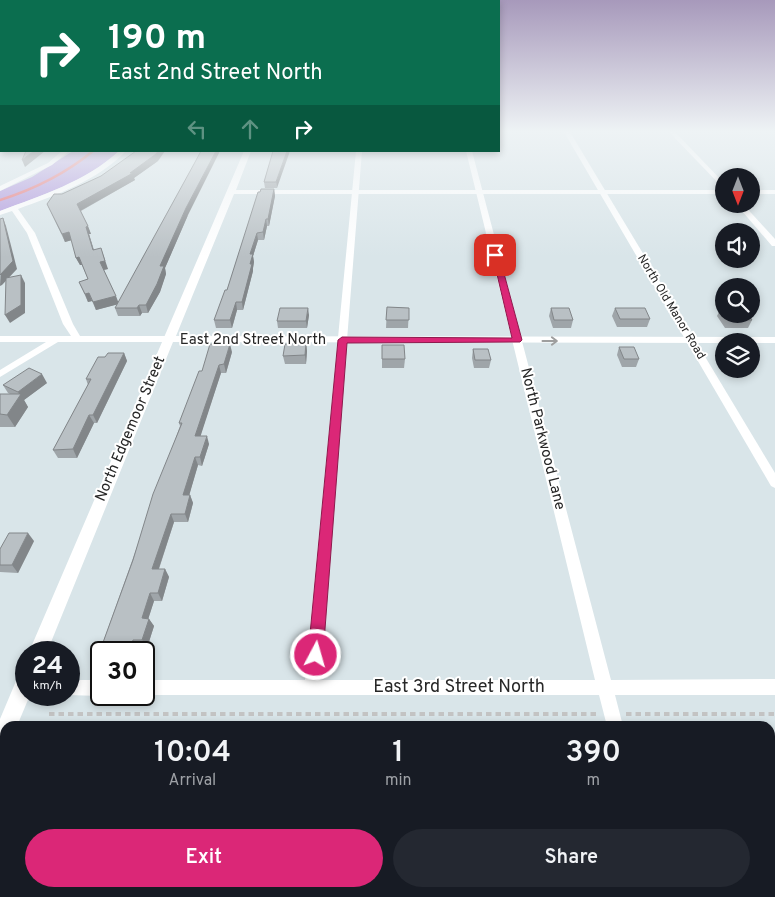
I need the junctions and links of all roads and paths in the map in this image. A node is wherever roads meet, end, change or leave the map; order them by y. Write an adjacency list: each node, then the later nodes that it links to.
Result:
1 (28, 174): 7 (street)
2 (92, 174): 15 (street)
3 (239, 174): 8 (street, North Edgemoor Street)
4 (357, 174): 9 (street)
5 (475, 174): 10 (street, North Parkwood Lane)
6 (592, 174): 11 (street, North Old Manor Road)
7 (1, 186)
8 (231, 192): 9 (street); 22 (street, North Edgemoor Street)
9 (356, 192): 10 (street); 23 (street)
10 (479, 192): 11 (street); 24 (street, North Parkwood Lane)
11 (603, 192): 12 (street); 25 (street, North Old Manor Road)
12 (715, 192)
13 (760, 192): 14 (street)
14 (775, 192)
15 (14, 208): 16 (street); 21 (street)
16 (0, 213)
17 (747, 213): 18 (street)
18 (775, 244)
19 (0, 339): 20 (street, East 2nd Street North)
20 (57, 339): 21 (street, East 2nd Street North); 27 (street)
21 (78, 339): 22 (street, East 2nd Street North)
22 (169, 339): 23 (street, East 2nd Street North); 29 (street, North Edgemoor Street)
23 (342, 340): 24 (street, East 2nd Street North); 33 (street)
24 (517, 340): 25 (street, East 2nd Street North, one-way to 25); 30 (street, North Parkwood Lane)
25 (690, 340): 26 (street, East 2nd Street North); 28 (street, North Old Manor Road)
26 (775, 340)
27 (0, 374)
28 (775, 483)
29 (43, 641)
30 (605, 687): 31 (street, East 3rd Street North); 33 (street, East 3rd Street North); 36 (street, North Parkwood Lane)
31 (775, 687)
32 (155, 688): 33 (street, East 3rd Street North)
33 (312, 688)
34 (16, 706): 38 (street)
35 (49, 714): 36 (path)
36 (612, 714): 37 (path); 39 (street, North Parkwood Lane)
37 (775, 714)
38 (9, 721)
39 (614, 721)

